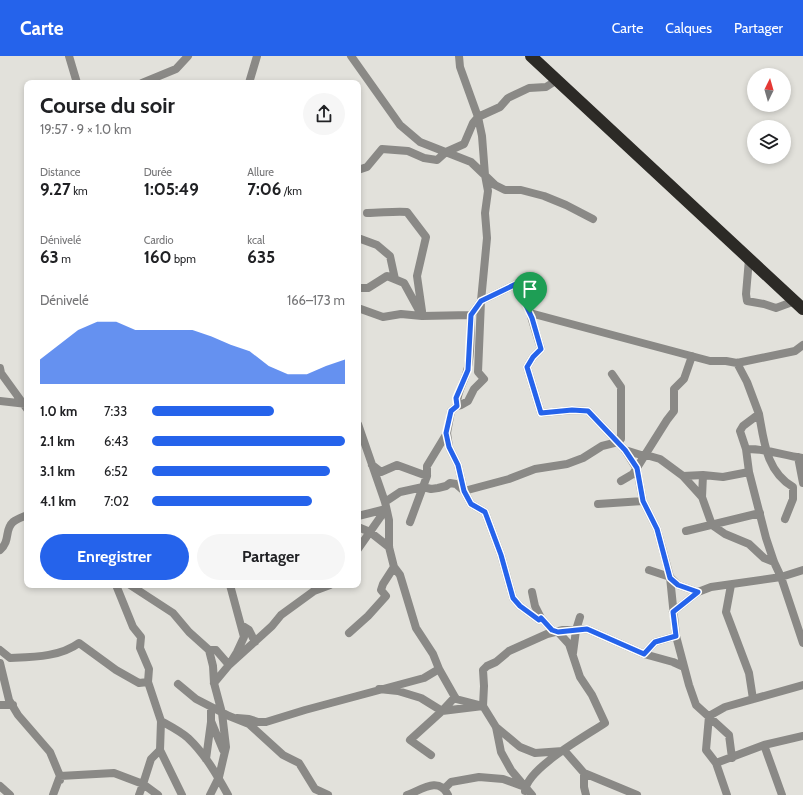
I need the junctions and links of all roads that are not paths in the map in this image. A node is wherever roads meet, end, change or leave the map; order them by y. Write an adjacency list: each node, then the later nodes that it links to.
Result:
1 (69, 56): 7 (street)
2 (188, 56): 8 (street)
3 (256, 56): 9 (street)
4 (351, 56): 12 (street)
5 (459, 56): 11 (street)
6 (531, 56): 10 (highway)
7 (76, 80)
8 (149, 80)
9 (250, 80)
10 (557, 80): 11 (street); 18 (highway)
11 (478, 117): 12 (street); 14 (street)
12 (446, 152): 13 (street); 14 (street)
13 (361, 169)
14 (485, 175): 16 (street); 21 (street)
15 (367, 213): 26 (street)
16 (593, 219)
17 (361, 239): 19 (street)
18 (749, 259): 22 (highway); 22 (street)
19 (395, 279): 20 (street); 26 (street)
20 (361, 288)
21 (481, 301): 24 (street); 25 (street); 36 (street)
22 (799, 305)
23 (361, 309): 26 (street)
24 (530, 313): 29 (street); 40 (street)
25 (471, 315): 26 (street); 36 (street)
26 (422, 316)
27 (803, 345): 28 (street)
28 (799, 353): 30 (street)
29 (692, 356): 30 (street); 44 (street)
30 (738, 363): 37 (street)
31 (0, 368): 34 (street)
32 (612, 374): 40 (street)
33 (0, 401): 35 (street)
34 (24, 403)
35 (24, 406)
36 (457, 406): 39 (street)
37 (759, 414): 42 (street); 43 (street)
38 (361, 433): 46 (street)
39 (446, 433): 50 (street); 55 (street)
40 (618, 442): 41 (street); 55 (street)
41 (625, 450): 44 (street); 47 (street)
42 (746, 450): 43 (street); 48 (street)
43 (766, 452): 45 (street); 63 (street)
44 (646, 455): 47 (street); 51 (street)
45 (801, 457): 53 (street)
46 (371, 465): 50 (street); 59 (street)
47 (637, 468): 52 (street); 57 (street)
48 (749, 472): 49 (street); 60 (street)
49 (703, 475): 51 (street); 56 (street)
50 (427, 476): 54 (street)
51 (683, 476): 56 (street)
52 (621, 481)
53 (803, 483)
54 (423, 487): 55 (street); 59 (street); 64 (street)
55 (464, 491): 89 (street)
56 (702, 497): 65 (street)
57 (643, 501): 58 (street); 80 (street)
58 (598, 504)
59 (385, 505): 61 (street); 68 (street); 72 (street)
60 (760, 513): 65 (street); 69 (street)
61 (361, 515)
62 (24, 516): 73 (street)
63 (785, 520)
64 (410, 522)
65 (712, 525): 67 (street); 70 (street)
66 (361, 528): 68 (street)
67 (686, 530)
68 (370, 532): 71 (street); 72 (street)
69 (764, 540): 70 (street); 74 (street); 75 (street)
70 (749, 544): 74 (street)
71 (361, 545)
72 (389, 548): 76 (street)
73 (0, 550)
74 (757, 551): 75 (street)
75 (774, 562): 79 (street)
76 (394, 567): 94 (street); 105 (street)
77 (649, 570): 80 (street)
78 (803, 570): 79 (street)
79 (781, 576): 81 (street); 97 (street)
80 (670, 578): 87 (street); 88 (street)
81 (731, 585): 87 (street); 113 (street)
82 (117, 588): 106 (street)
83 (135, 588): 99 (street)
84 (231, 588): 90 (street)
85 (322, 588): 96 (street)
86 (532, 592): 89 (street)
87 (698, 592): 88 (street)
88 (673, 612): 95 (street)
89 (541, 618): 93 (street)
90 (241, 625): 96 (street); 103 (street)
91 (587, 629): 92 (street); 92 (street); 100 (street)
92 (576, 630): 93 (street); 101 (street)
93 (558, 632): 101 (street); 116 (street)
94 (349, 633)
95 (676, 636): 100 (street); 104 (street)
96 (255, 642): 103 (street)
97 (803, 643)
98 (0, 650): 106 (street)
99 (209, 650): 103 (street); 107 (street)
100 (644, 654): 104 (street)
101 (572, 656): 128 (street)
102 (0, 663): 110 (street)
103 (229, 665): 107 (street)
104 (684, 667): 120 (street)
105 (439, 669): 111 (street); 112 (street)
106 (148, 682): 122 (street)
107 (214, 683): 119 (street)
108 (178, 684): 117 (street)
109 (803, 685): 113 (street)
110 (3, 687): 114 (street)
111 (379, 689): 118 (street); 121 (street)
112 (455, 697): 116 (street); 118 (street)
113 (753, 699): 120 (street)
114 (13, 705): 115 (street); 135 (street)
115 (0, 706)
116 (483, 706): 118 (street); 124 (street)
117 (211, 707): 119 (street); 123 (street)
118 (442, 711): 130 (street)
119 (222, 713): 121 (street); 129 (street)
120 (709, 716): 131 (street); 133 (street)
121 (237, 718): 149 (street)
122 (161, 721): 127 (street); 132 (street)
123 (211, 721): 129 (street); 132 (street)
124 (496, 727): 128 (street); 139 (street)
125 (803, 736): 126 (street)
126 (764, 746): 131 (street); 155 (street)
127 (160, 750): 137 (street); 146 (street)
128 (564, 750): 134 (street); 139 (street)
129 (224, 753): 136 (street)
130 (431, 755)
131 (732, 758): 133 (street)
132 (206, 759): 136 (street)
133 (716, 763): 154 (street)
134 (584, 773): 152 (street); 153 (street)
135 (60, 776): 137 (street); 142 (street); 143 (street)
136 (219, 777): 147 (street); 148 (street)
137 (144, 784): 144 (street); 145 (street)
138 (0, 786): 141 (street)
139 (525, 791): 140 (street); 151 (street)
140 (446, 792): 150 (street)
141 (10, 795)
142 (53, 795)
143 (59, 795)
144 (138, 795)
145 (158, 795)
146 (182, 795)
147 (210, 795)
148 (228, 795)
149 (328, 795)
150 (407, 795)
151 (532, 795)
152 (586, 795)
153 (637, 795)
154 (727, 795)
155 (782, 795)

